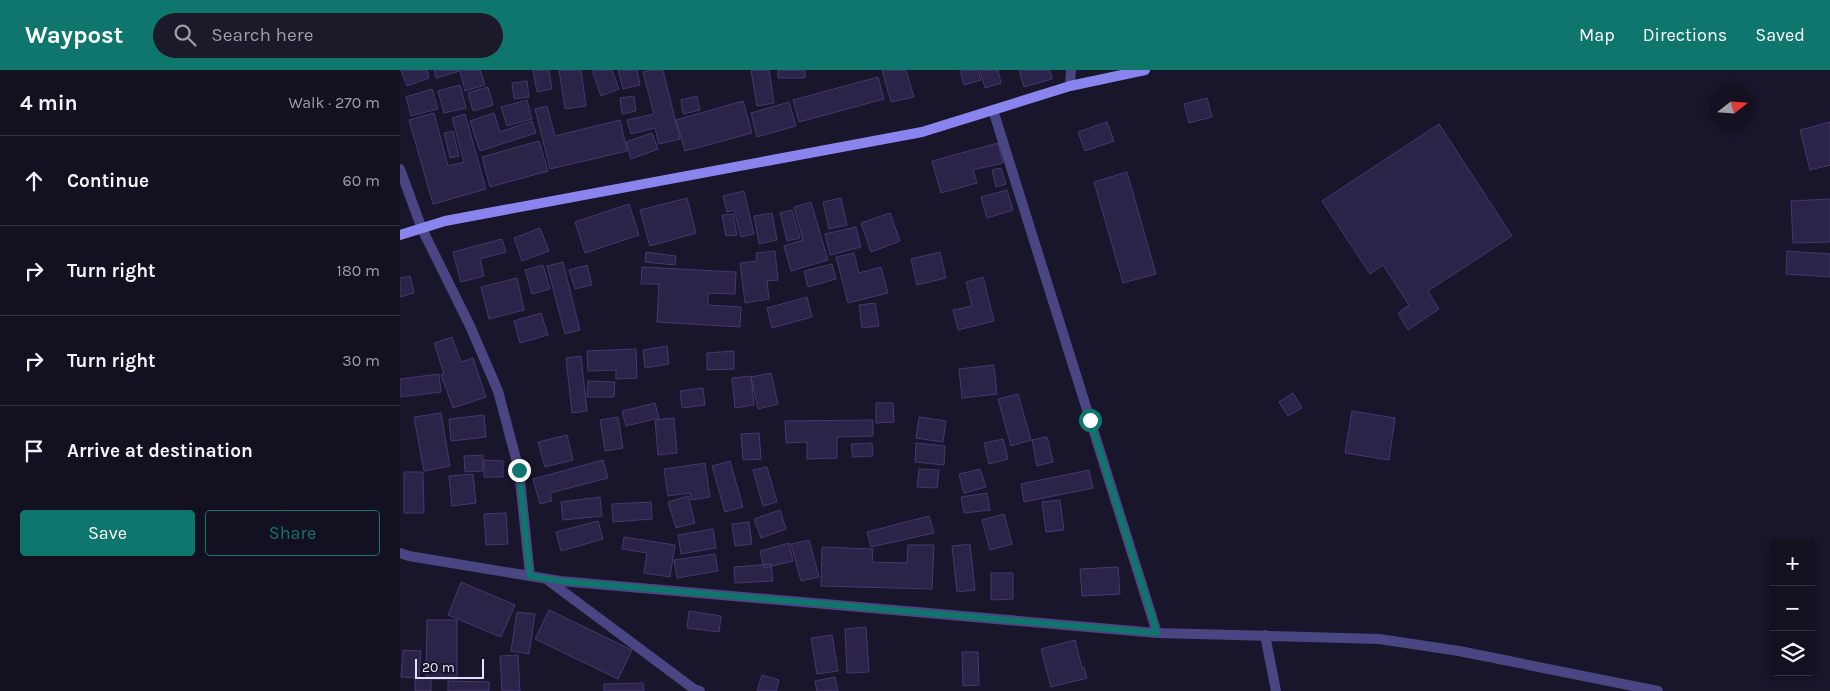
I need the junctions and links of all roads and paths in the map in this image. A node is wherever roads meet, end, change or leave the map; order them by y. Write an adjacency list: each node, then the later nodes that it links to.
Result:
1 (1071, 70): 3 (street)
2 (1145, 70): 3 (street)
3 (1070, 86): 4 (street)
4 (992, 110): 6 (street); 11 (street)
5 (400, 169): 6 (street)
6 (422, 229): 7 (street); 9 (street)
7 (400, 235)
8 (400, 553): 9 (street)
9 (530, 576): 10 (street)
10 (546, 579): 11 (street); 13 (street)
11 (1157, 633): 12 (street)
12 (1265, 636): 14 (street); 15 (street)
13 (700, 691)
14 (1276, 691)
15 (1658, 691)

